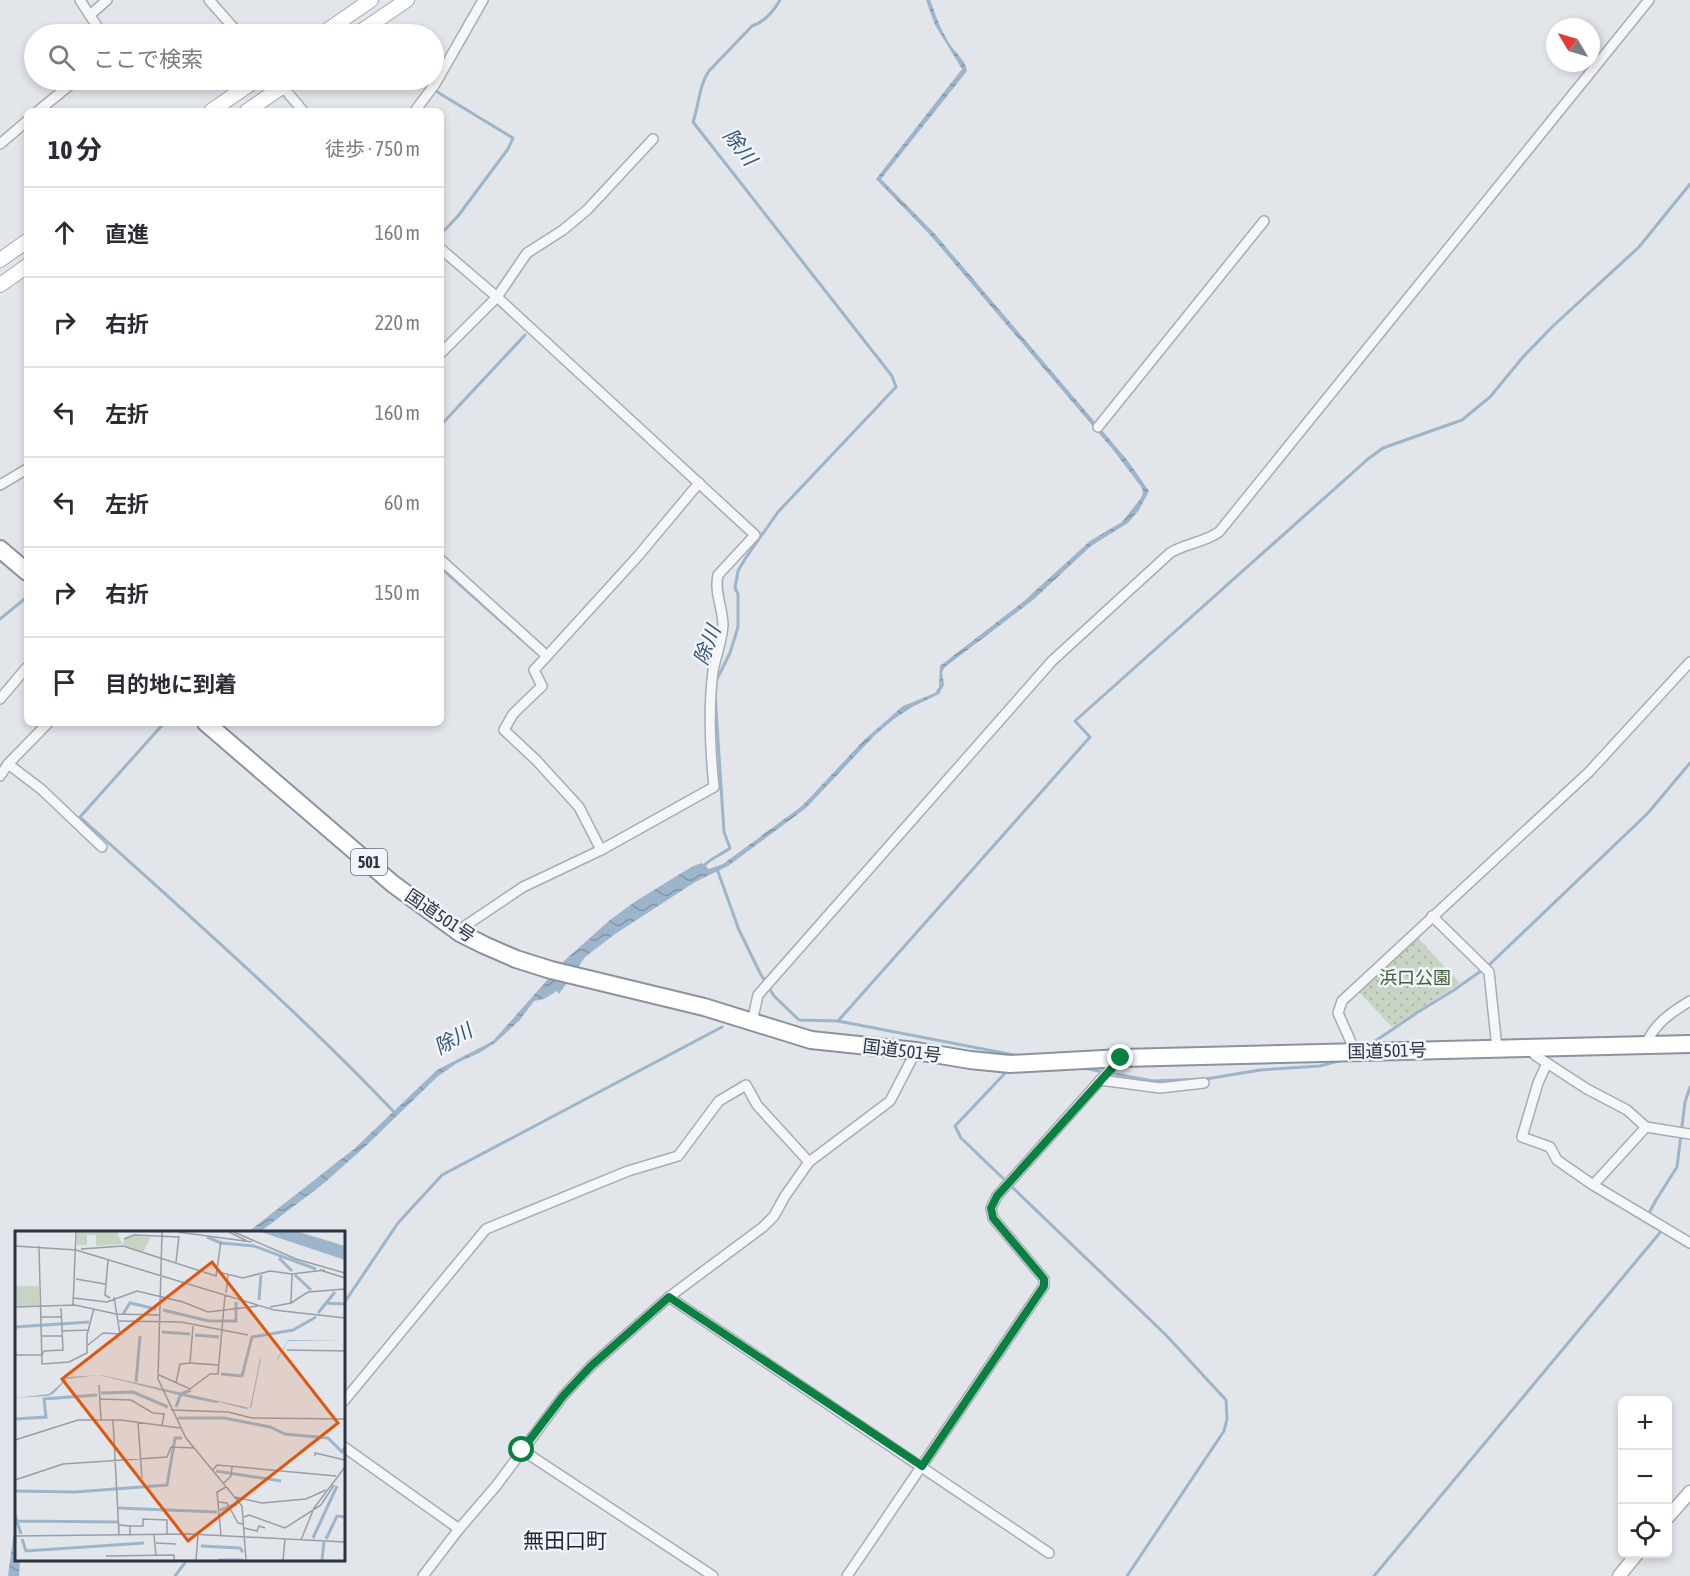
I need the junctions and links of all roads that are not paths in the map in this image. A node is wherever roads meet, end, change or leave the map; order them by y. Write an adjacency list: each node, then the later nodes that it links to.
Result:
1 (80, 0): 8 (street)
2 (107, 0): 8 (street)
3 (209, 0): 10 (street)
4 (371, 0): 11 (main road)
5 (407, 0): 12 (main road)
6 (483, 0): 13 (street)
7 (1649, 0): 55 (street)
8 (90, 15): 9 (street)
9 (96, 24)
10 (230, 24)
11 (336, 24)
12 (372, 24)
13 (444, 69)
14 (64, 90): 19 (street)
15 (241, 90): 20 (main road)
16 (277, 90): 21 (main road)
17 (291, 90): 22 (street)
18 (431, 90): 23 (street)
19 (42, 108)
20 (215, 108)
21 (251, 108)
22 (301, 108)
23 (417, 108)
24 (24, 124): 26 (street)
25 (653, 139): 33 (street)
26 (0, 144)
27 (1264, 221): 35 (street)
28 (24, 243): 30 (main road)
29 (444, 252): 33 (street)
30 (0, 260)
31 (24, 268): 32 (main road)
32 (0, 285)
33 (497, 297): 34 (street); 37 (street)
34 (444, 350)
35 (1098, 426)
36 (24, 471): 38 (street)
37 (699, 483): 42 (street); 51 (street)
38 (0, 485)
39 (0, 549): 41 (highway)
40 (444, 564): 42 (street)
41 (24, 569)
42 (547, 656): 51 (street)
43 (1690, 662): 52 (street)
44 (24, 671): 45 (street)
45 (0, 699)
46 (45, 726): 48 (street)
47 (209, 726): 53 (highway, 国道501号 / 501)
48 (8, 764): 49 (street); 50 (street)
49 (0, 776)
50 (102, 847)
51 (602, 850): 53 (street)
52 (1431, 916): 58 (street); 61 (street)
53 (460, 933): 55 (highway, 国道501号 / 501)
54 (1690, 1001): 57 (street)
55 (752, 1022): 60 (highway, 国道501号 / 501)
56 (1690, 1044): 57 (highway, 国道501号 / 501)
57 (1645, 1046): 59 (highway, 国道501号 / 501)
58 (1497, 1048): 59 (highway, 国道501号 / 501); 61 (highway, 国道501号 / 501)
59 (1530, 1049): 63 (street)
60 (916, 1051): 62 (highway, 国道501号 / 501); 68 (street)
61 (1355, 1051): 62 (highway, 国道501号 / 501)
62 (1121, 1058): 64 (street)
63 (1548, 1063): 66 (street); 69 (street)
64 (1100, 1080): 65 (street); 75 (street)
65 (1204, 1083)
66 (1646, 1127): 67 (street); 69 (street)
67 (1690, 1134)
68 (809, 1162): 71 (street); 72 (street)
69 (1593, 1185): 70 (street)
70 (1690, 1243)
71 (669, 1297): 74 (street); 75 (street)
72 (345, 1400)
73 (345, 1448): 78 (street)
74 (522, 1450): 78 (street); 82 (street)
75 (922, 1466): 79 (street); 83 (street)
76 (1690, 1492): 77 (main road)
77 (1672, 1512)
78 (459, 1528): 81 (street)
79 (1049, 1553)
80 (1634, 1558): 84 (main road)
81 (423, 1576)
82 (713, 1576)
83 (847, 1576)
84 (1619, 1576)

